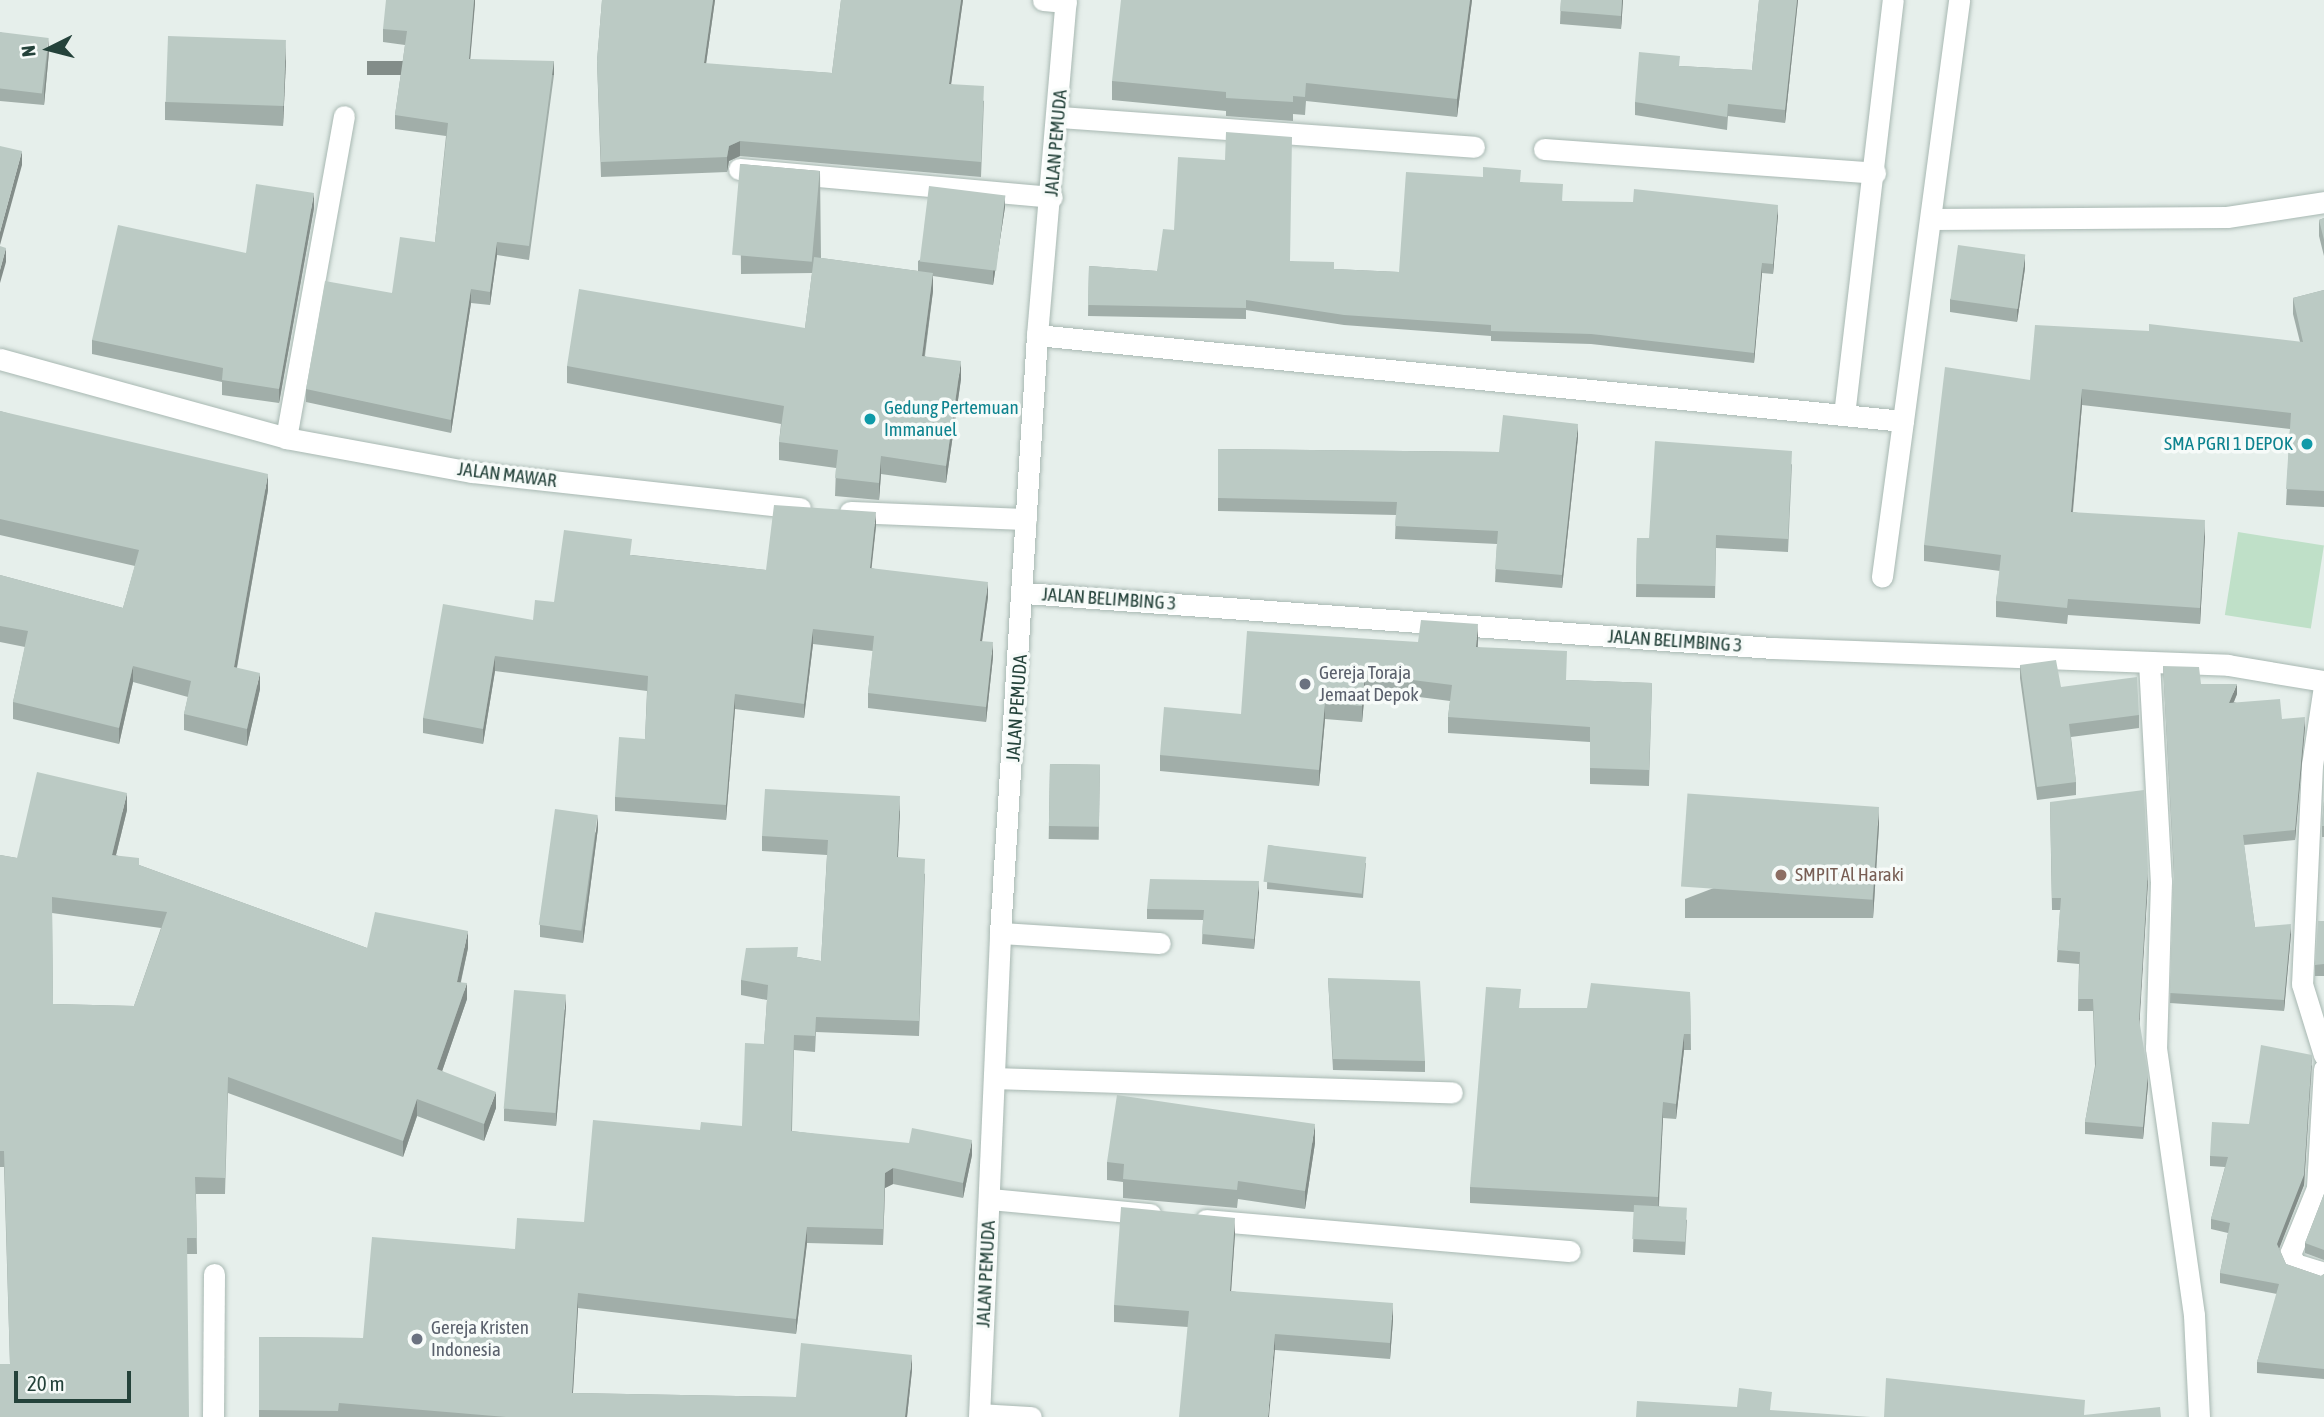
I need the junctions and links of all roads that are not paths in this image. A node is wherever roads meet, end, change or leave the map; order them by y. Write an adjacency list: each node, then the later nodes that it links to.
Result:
1 (1043, 0): 4 (street)
2 (1893, 0): 10 (street)
3 (1959, 0): 13 (street)
4 (1066, 1): 6 (street, JALAN PEMUDA)
5 (344, 116): 18 (street)
6 (1060, 117): 7 (street); 11 (street, JALAN PEMUDA)
7 (1474, 147)
8 (1544, 149): 10 (street)
9 (739, 169): 11 (street)
10 (1875, 173): 16 (street)
11 (1052, 197): 14 (street, JALAN PEMUDA)
12 (2324, 202): 13 (street)
13 (1932, 219): 17 (street)
14 (1037, 335): 16 (street); 19 (street, JALAN PEMUDA)
15 (0, 359): 18 (street, JALAN MAWAR)
16 (1844, 415): 17 (street)
17 (1903, 421): 20 (street)
18 (286, 439): 19 (street, JALAN MAWAR)
19 (1026, 519): 21 (street, JALAN PEMUDA)
20 (1882, 577)
21 (1025, 593): 22 (street, JALAN BELIMBING 3); 24 (street, JALAN PEMUDA)
22 (2149, 662): 23 (street, JALAN BELIMBING 3); 37 (street)
23 (2324, 683): 26 (street)
24 (1000, 933): 25 (street); 28 (street, JALAN PEMUDA)
25 (1160, 943)
26 (2324, 1055)
27 (2324, 1069): 32 (street)
28 (995, 1078): 29 (street); 30 (street, JALAN PEMUDA)
29 (1452, 1092)
30 (990, 1199): 31 (street); 34 (street, JALAN PEMUDA)
31 (1570, 1251)
32 (2324, 1273)
33 (214, 1274): 35 (street)
34 (979, 1416): 36 (street)
35 (213, 1417)
36 (1031, 1417)
37 (2199, 1417)

